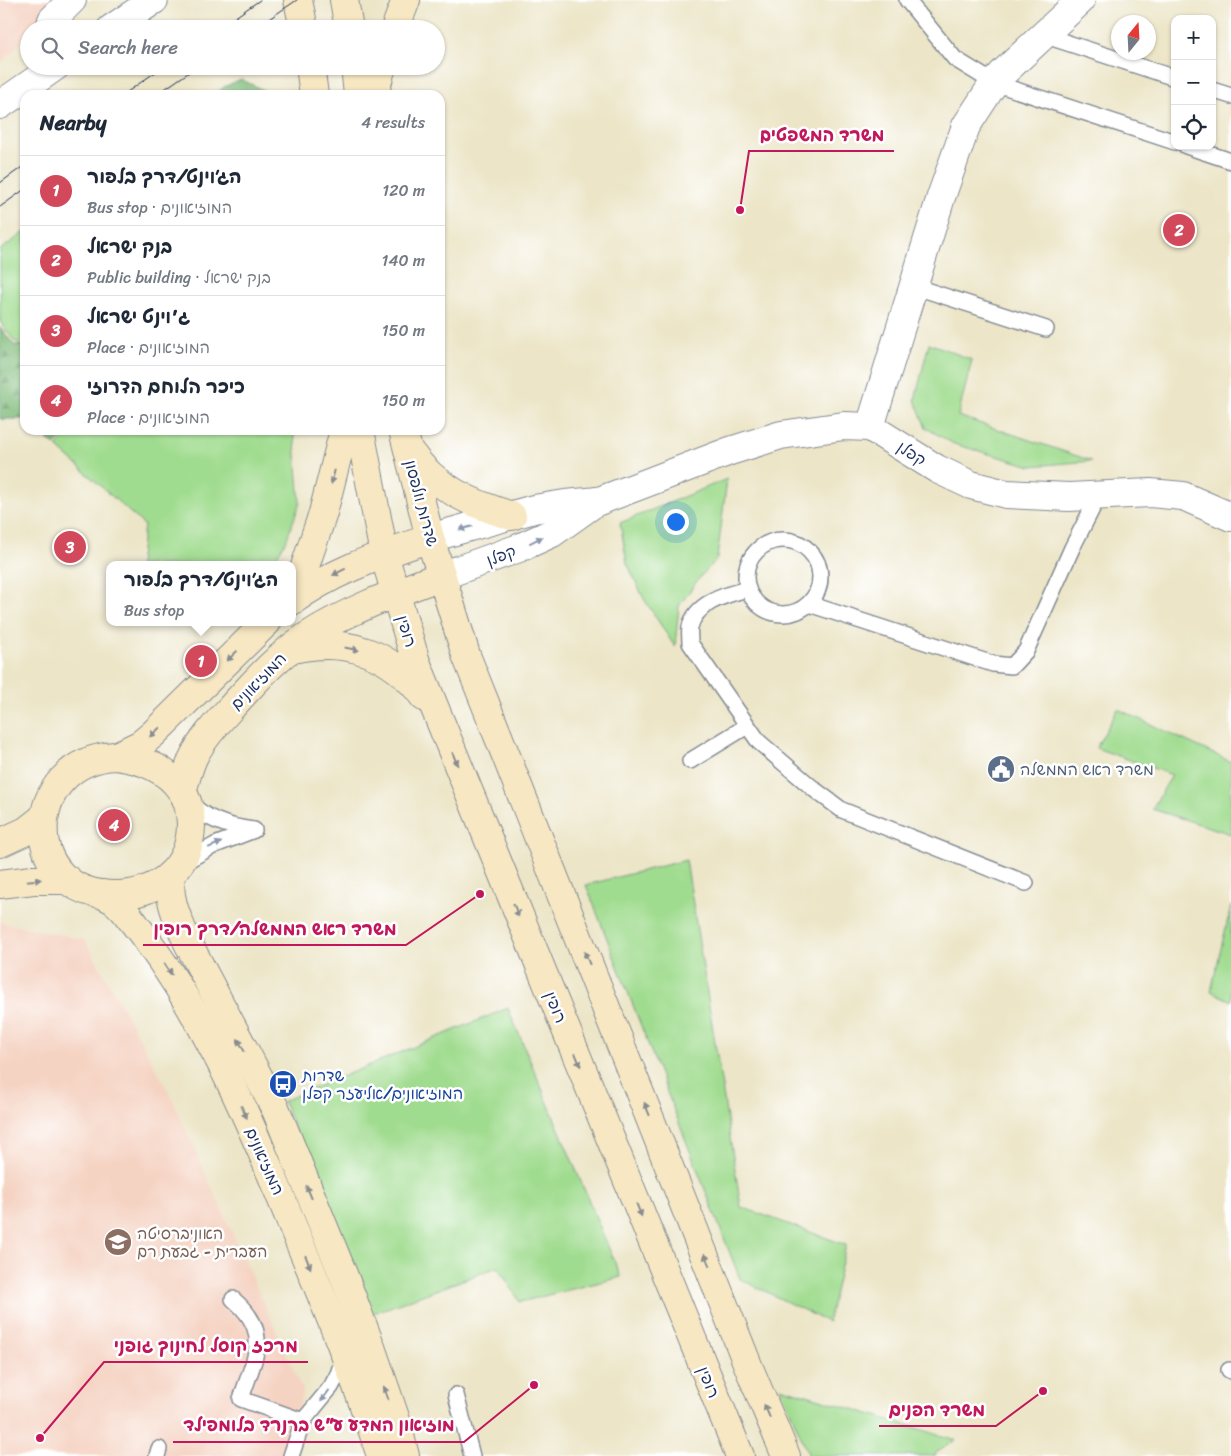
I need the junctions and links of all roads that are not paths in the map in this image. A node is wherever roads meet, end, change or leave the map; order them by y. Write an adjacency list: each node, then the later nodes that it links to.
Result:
1 (72, 0): 8 (street)
2 (154, 0): 9 (street)
3 (298, 0): 10 (street)
4 (344, 0): 11 (street)
5 (406, 0): 12 (street)
6 (907, 0): 19 (lane)
7 (1081, 0): 13 (street)
8 (52, 20)
9 (124, 20)
10 (302, 20)
11 (347, 20)
12 (398, 20)
13 (1043, 35): 18 (lane); 19 (street)
14 (43, 75): 20 (street)
15 (311, 75): 21 (street)
16 (356, 75): 22 (street)
17 (380, 75): 23 (street)
18 (1171, 77)
19 (994, 83): 28 (lane); 31 (street)
20 (22, 90)
21 (313, 90)
22 (357, 90)
23 (375, 90)
24 (20, 91): 27 (street)
25 (1216, 91): 26 (lane)
26 (1231, 96)
27 (0, 105)
28 (1171, 141)
29 (1198, 150): 30 (lane)
30 (1231, 161)
31 (913, 286): 32 (lane); 33 (street)
32 (1046, 328)
33 (870, 427): 37 (street, קפלן); 38 (street, קפלן)
34 (343, 435): 45 (street, one-way to 45)
35 (361, 435): 42 (street)
36 (405, 439): 39 (street); 41 (street, שדרות וולפסון)
37 (1098, 495): 40 (street, קפלן); 48 (lane)
38 (598, 500): 39 (street, קפלן); 43 (street, קפלן, one-way to 38)
39 (512, 516): 41 (street, קפלן, one-way to 41)
40 (1231, 517)
41 (430, 538): 42 (street); 43 (street, שדרות וולפסון)
42 (384, 554): 46 (street, רופין); 47 (street, one-way to 47)
43 (441, 576): 46 (street, קפלן); 72 (street, one-way to 43)
44 (747, 589): 48 (lane); 48 (lane); 52 (lane)
45 (296, 591)
46 (396, 593): 50 (street, המוזיאונים); 51 (street, רופין)
47 (296, 598)
48 (809, 604)
49 (263, 626): 53 (street, one-way to 53)
50 (287, 651): 51 (street, one-way to 51); 55 (street, המוזיאונים)
51 (436, 714): 71 (street, רופין, one-way to 71)
52 (748, 726): 54 (lane); 60 (lane)
53 (116, 756): 55 (street); 56 (street)
54 (690, 761)
55 (184, 795): 58 (street); 58 (lane, one-way to 55)
56 (44, 817): 57 (street); 59 (street)
57 (0, 843)
58 (175, 869): 62 (street); 69 (street, המוזיאונים, one-way to 58)
59 (68, 880): 61 (street, one-way to 59); 62 (street)
60 (1026, 882)
61 (0, 884)
62 (102, 894): 64 (street, המוזיאונים, one-way to 64)
63 (233, 1299): 66 (lane)
64 (345, 1352): 66 (lane, one-way to 66); 68 (street, המוזיאונים)
65 (456, 1395): 70 (lane)
66 (303, 1420): 67 (lane)
67 (291, 1456)
68 (381, 1456)
69 (405, 1456)
70 (472, 1456)
71 (740, 1456)
72 (786, 1456)

